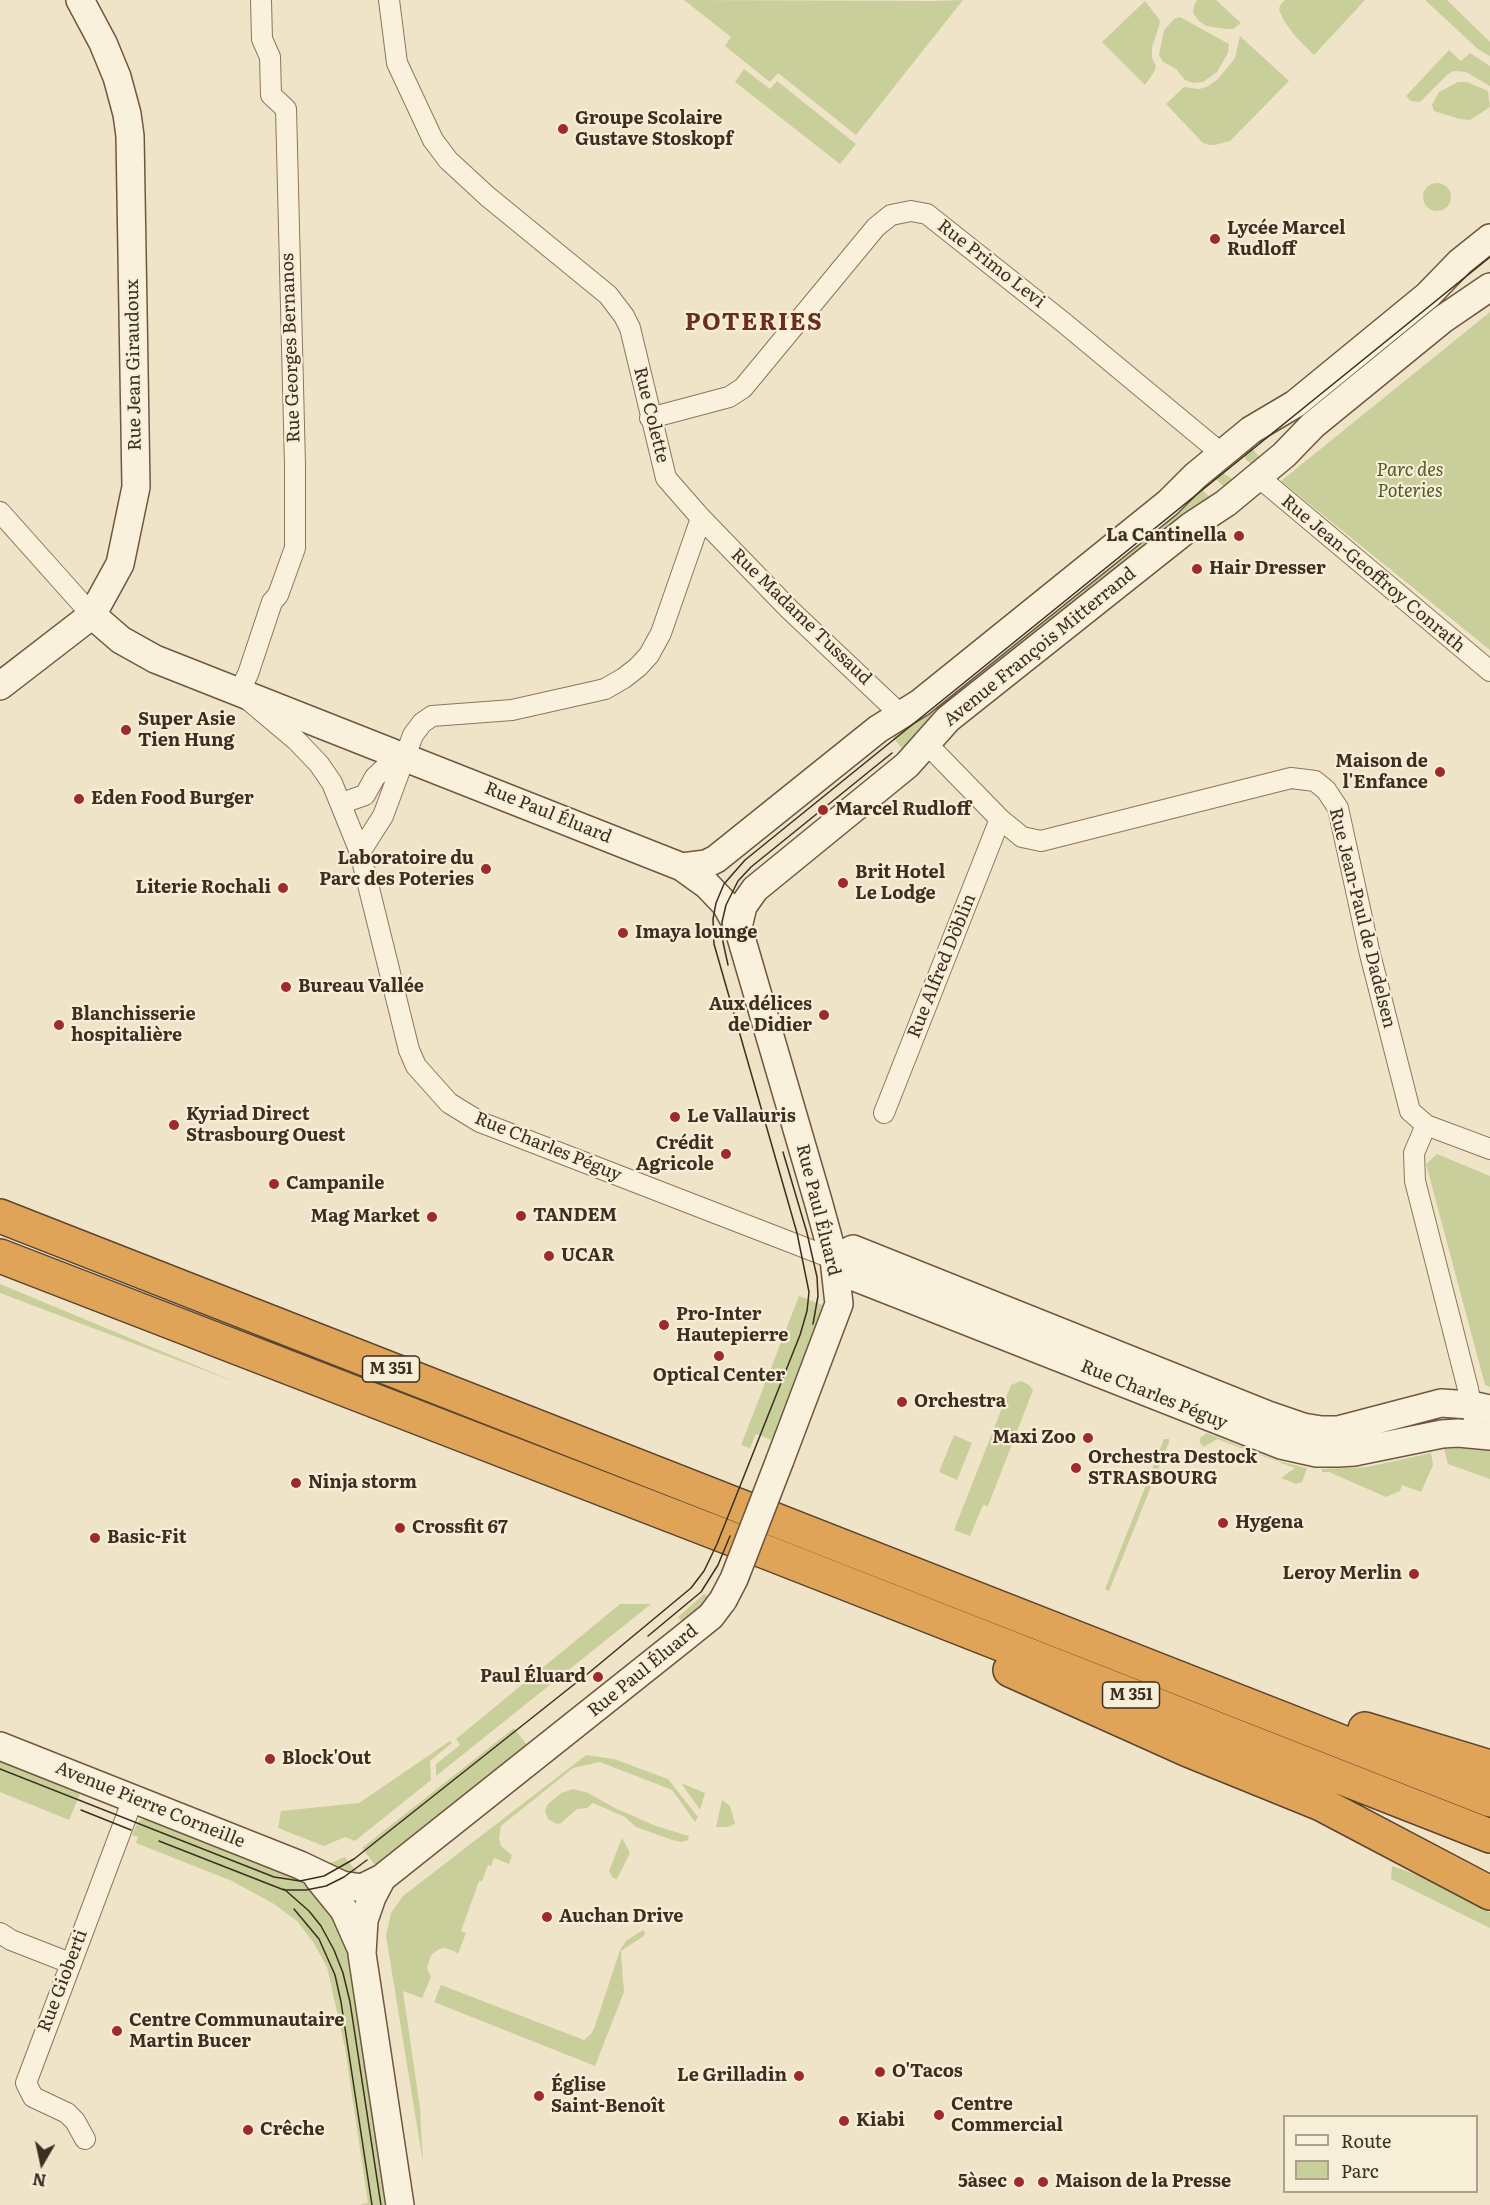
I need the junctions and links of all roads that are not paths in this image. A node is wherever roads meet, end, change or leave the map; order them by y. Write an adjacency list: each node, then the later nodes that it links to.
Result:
1 (80, 0): 11 (street, Rue Jean Giraudoux)
2 (261, 0): 14 (street, Rue Georges Bernanos)
3 (389, 0): 6 (street, Rue Colette)
4 (1490, 238): 7 (street, Avenue François Mitterrand)
5 (1490, 287): 8 (street, Avenue François Mitterrand)
6 (650, 418): 7 (street, Rue Primo Levi); 10 (street, Rue Colette)
7 (1222, 454): 8 (street); 15 (street, Avenue François Mitterrand)
8 (1254, 480): 12 (street, Rue Jean-Geoffroy Conrath); 16 (street, Avenue François Mitterrand)
9 (0, 512): 11 (street)
10 (701, 518): 15 (street, Rue Madame Tussaud); 17 (street)
11 (92, 615): 13 (street, Rue Jean Giraudoux); 14 (street, Rue Paul Éluard)
12 (1490, 671)
13 (0, 686)
14 (239, 692): 17 (street, Rue Paul Éluard); 18 (street, Rue Charles Péguy)
15 (901, 715): 21 (street, Avenue François Mitterrand)
16 (926, 743): 19 (street, Rue Jean-Paul de Dadelsen); 22 (street, Avenue François Mitterrand)
17 (404, 757): 18 (street); 20 (street); 21 (street, Rue Paul Éluard)
18 (342, 803): 20 (street, Rue Charles Péguy)
19 (1000, 819): 23 (street, Rue Alfred Döblin); 24 (street, Rue Jean-Paul de Dadelsen)
20 (360, 852): 28 (street, Rue Charles Péguy)
21 (682, 867): 22 (street, Rue Paul Éluard)
22 (738, 927): 28 (street, Rue Paul Éluard)
23 (884, 1113)
24 (1426, 1125): 25 (street); 29 (street)
25 (1490, 1149)
26 (0, 1216): 31 (highway, M 351)
27 (0, 1256): 32 (highway, M 351)
28 (834, 1259): 29 (street, Rue Charles Péguy); 30 (street, Rue Charles Péguy); 39 (street, Rue Paul Éluard, bridge)
29 (1481, 1407): 30 (street)
30 (1483, 1435)
31 (783, 1522): 34 (highway); 36 (highway, M 351)
32 (771, 1554): 37 (highway, M 351); 40 (highway)
33 (0, 1746): 35 (street, Avenue Pierre Corneille)
34 (1490, 1767)
35 (133, 1799): 38 (street, Avenue Pierre Corneille); 43 (street, Rue Gioberti)
36 (1490, 1800)
37 (1490, 1836)
38 (300, 1865): 39 (street, Avenue Pierre Corneille); 42 (street, Avenue Pierre Corneille)
39 (372, 1883): 42 (street, Avenue Pierre Corneille)
40 (1490, 1893)
41 (0, 1934): 43 (street)
42 (362, 1954): 45 (street, Avenue Pierre Corneille)
43 (70, 1963): 44 (street, Rue Gioberti)
44 (86, 2139)
45 (400, 2205)

